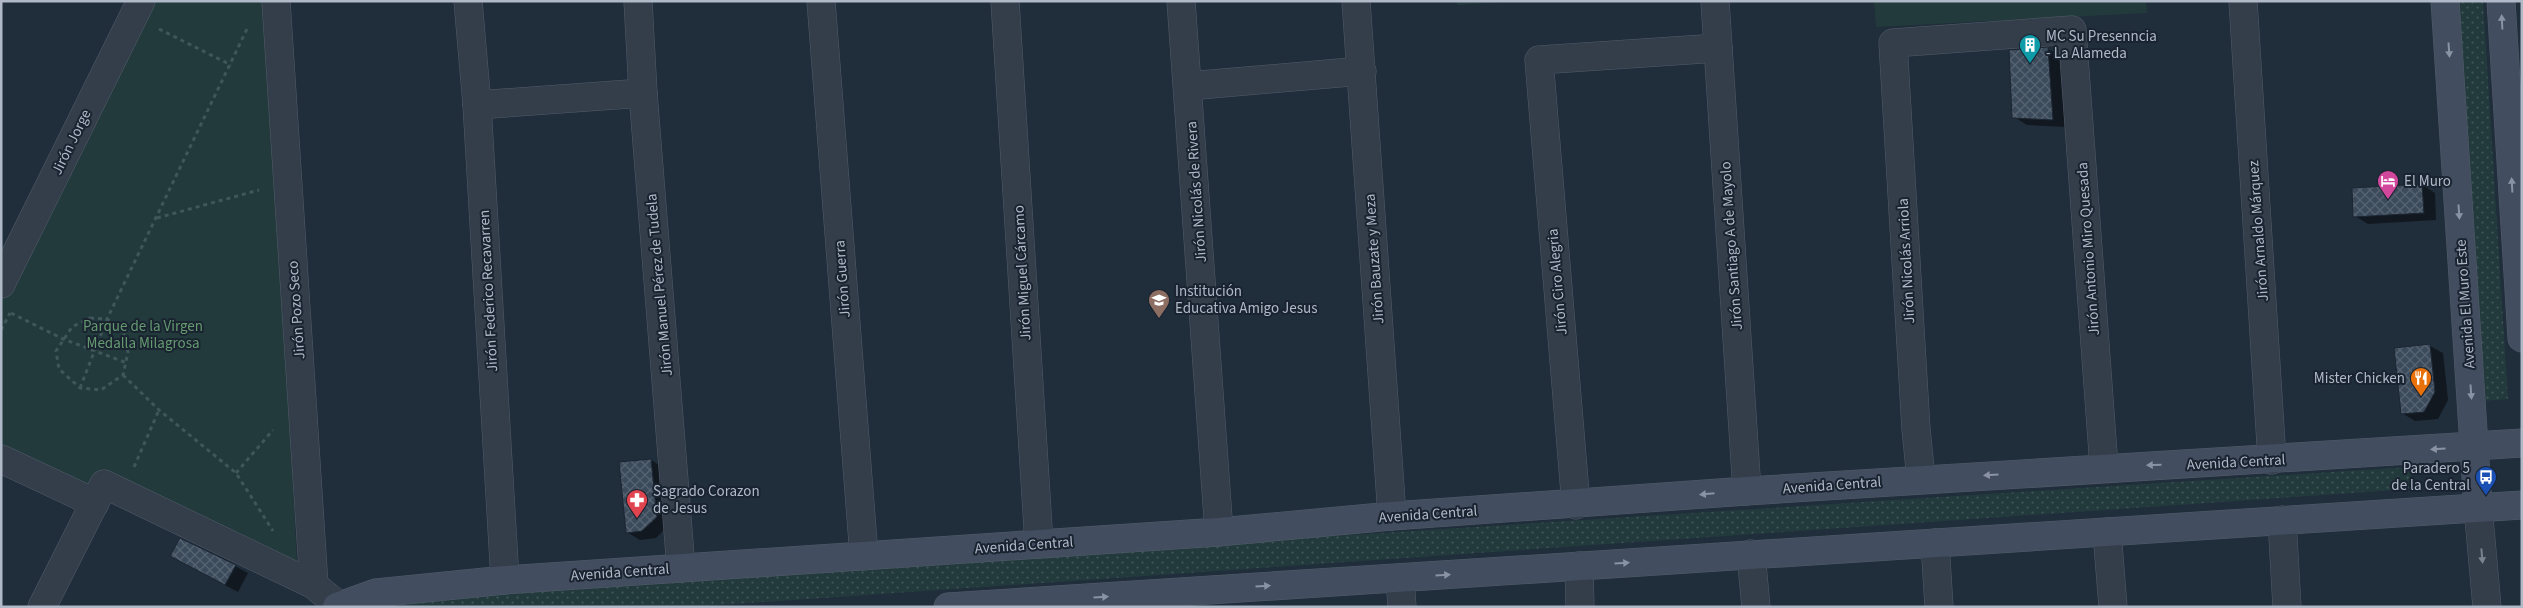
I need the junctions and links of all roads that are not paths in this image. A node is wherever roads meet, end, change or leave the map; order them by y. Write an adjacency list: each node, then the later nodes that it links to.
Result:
1 (276, 1): 44 (street, Jirón Pozo Seco)
2 (468, 1): 18 (street, Jirón Federico Recavarren)
3 (638, 1): 17 (street, Jirón Manuel Pérez de Tudela)
4 (821, 1): 39 (street, Jirón Guerra)
5 (1006, 1): 37 (street, Jirón Miguel Cárcamo)
6 (1181, 1): 16 (street, Jirón Nicolás de Rivera)
7 (1356, 1): 15 (street, Jirón Bauzate y Meza)
8 (1715, 1): 14 (street, Jirón Santiago A de Mayolo)
9 (2243, 1): 24 (street, Jirón Arnaldo Márquez)
10 (2445, 1): 22 (main road, Avenida El Muro Este, one-way to 22)
11 (2501, 1): 20 (main road, one-way to 11)
12 (146, 14): 19 (street, Jirón Jorge)
13 (2072, 30): 25 (street, Jirón Antonio Miro Quesada); 26 (street, Jirón Nicolás Arriola)
14 (1718, 48): 27 (street, Jirón Santiago A de Mayolo); 29 (street, Jirón Ciro Alegria)
15 (1362, 71): 16 (street); 32 (street, Jirón Bauzate y Meza)
16 (1188, 86): 34 (street, Jirón Nicolás de Rivera)
17 (643, 94): 18 (street); 41 (street, Jirón Manuel Pérez de Tudela)
18 (477, 106): 43 (street, Jirón Federico Recavarren)
19 (1, 284)
20 (2522, 338)
21 (2522, 444): 22 (main road, Avenida Central)
22 (2474, 447): 24 (main road, Avenida Central, one-way to 24); 31 (main road, Avenida El Muro Este)
23 (1, 459): 28 (street)
24 (2272, 460): 25 (main road, Avenida Central, one-way to 25)
25 (2104, 468): 26 (main road, Avenida Central, one-way to 26)
26 (1921, 479): 27 (main road, Avenida Central)
27 (1747, 491): 29 (main road, Avenida Central, one-way to 29)
28 (107, 493): 44 (street); 48 (street)
29 (1576, 505): 32 (main road, Avenida Central)
30 (2522, 505): 31 (main road)
31 (2478, 507): 33 (main road); 56 (street, Avenida El Muro Este, one-way to 56)
32 (1392, 516): 34 (main road, Avenida Central)
33 (2282, 520): 35 (main road); 55 (street)
34 (1219, 532): 37 (main road, Avenida Central)
35 (2107, 532): 36 (main road); 54 (street)
36 (1935, 543): 38 (main road); 53 (street)
37 (1039, 544): 39 (main road, Avenida Central)
38 (1751, 554): 40 (main road, one-way to 38); 52 (street)
39 (864, 556): 41 (main road, Avenida Central)
40 (1579, 566): 42 (main road, one-way to 40); 51 (street)
41 (681, 568): 43 (main road, Avenida Central)
42 (1400, 578): 45 (main road, one-way to 42); 50 (street)
43 (505, 580): 47 (main road, Avenida Central)
44 (314, 584): 47 (street)
45 (1228, 598): 46 (main road, one-way to 45)
46 (1041, 604): 49 (main road)
47 (339, 606)
48 (42, 607)
49 (948, 607)
50 (1402, 607)
51 (1580, 607)
52 (1756, 607)
53 (1939, 607)
54 (2113, 607)
55 (2287, 607)
56 (2487, 607)

